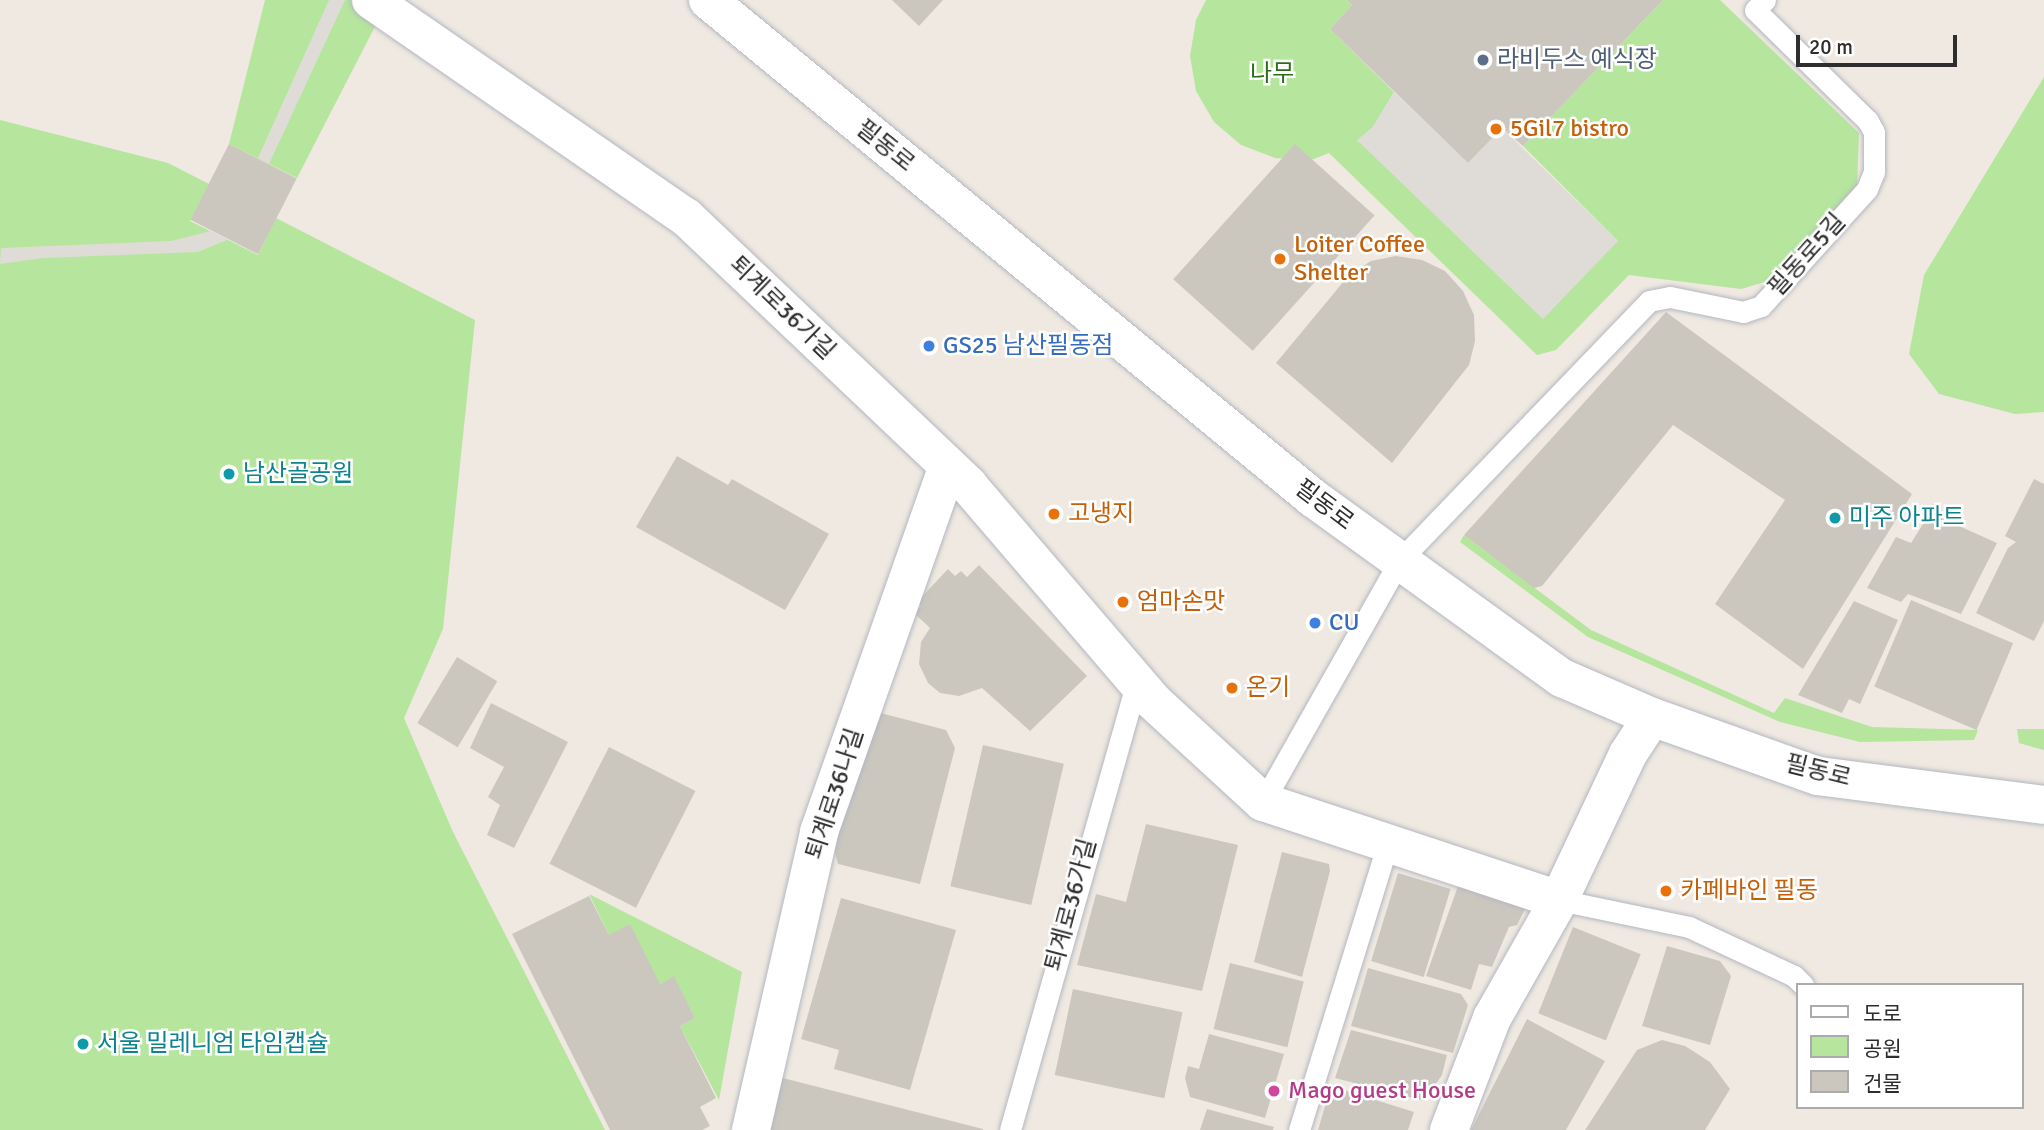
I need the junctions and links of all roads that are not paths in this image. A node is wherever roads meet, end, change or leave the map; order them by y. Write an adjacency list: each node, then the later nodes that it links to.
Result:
1 (371, 0): 4 (street, 퇴계로36가길)
2 (708, 0): 5 (street, 필동로)
3 (1765, 0): 5 (lane, 필동로5길)
4 (948, 466): 6 (street, 퇴계로36가길); 13 (street, 퇴계로36나길)
5 (1400, 560): 7 (street, 필동로); 8 (lane)
6 (1137, 682): 8 (street, 퇴계로36가길); 14 (lane, 퇴계로36가길)
7 (1652, 717): 9 (street, 필동로); 11 (street)
8 (1263, 802): 10 (street, 퇴계로36가길)
9 (2044, 805)
10 (1389, 840): 11 (street, 퇴계로36가길); 15 (lane)
11 (1559, 900): 12 (lane, 퇴계로36가길); 16 (street)
12 (1801, 983)
13 (751, 1130)
14 (1010, 1130)
15 (1299, 1130)
16 (1449, 1130)

